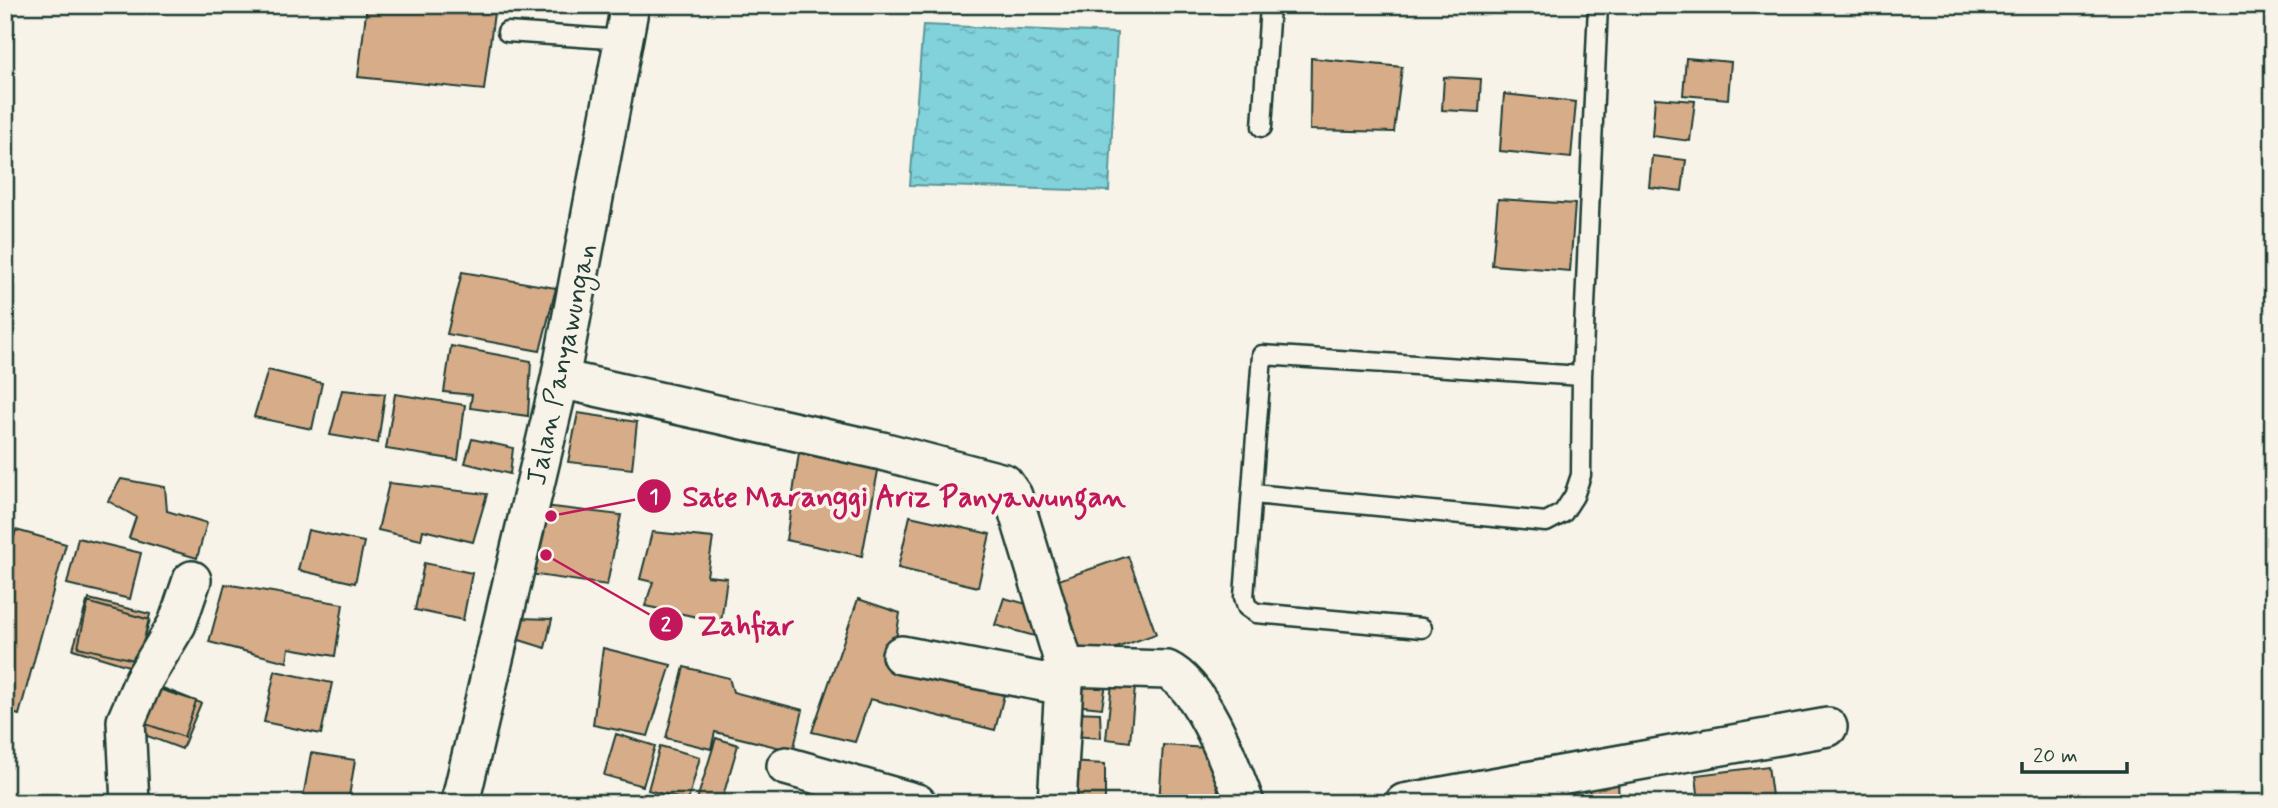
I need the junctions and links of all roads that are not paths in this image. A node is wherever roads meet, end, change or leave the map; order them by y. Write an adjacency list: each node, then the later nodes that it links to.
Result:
1 (1270, 5): 5 (lane)
2 (1598, 5): 6 (lane)
3 (627, 22): 4 (lane); 7 (street, Jalan Panyawungan)
4 (507, 32)
5 (1262, 127)
6 (1582, 376): 8 (lane); 8 (lane)
7 (560, 379): 12 (street); 16 (street, Jalan Panyawungan)
8 (1253, 494): 10 (lane)
9 (192, 580): 15 (street)
10 (1422, 628)
11 (901, 655): 12 (street)
12 (1064, 677): 18 (street); 19 (street)
13 (1828, 727): 20 (street)
14 (786, 766): 17 (street)
15 (130, 803)
16 (460, 803)
17 (917, 803)
18 (1057, 803)
19 (1245, 803)
20 (1404, 803)

